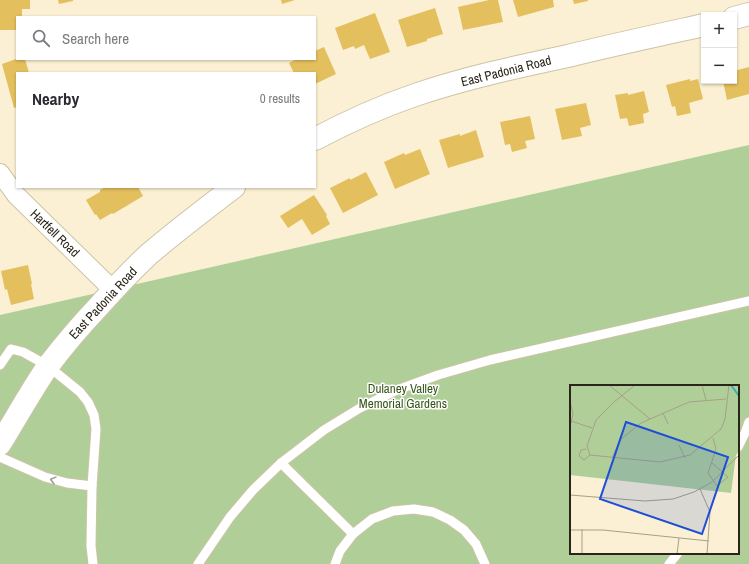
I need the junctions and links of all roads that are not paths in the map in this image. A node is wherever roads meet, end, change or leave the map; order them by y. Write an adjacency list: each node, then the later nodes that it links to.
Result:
1 (749, 14): 2 (street)
2 (737, 17)
3 (701, 26): 4 (street, East Padonia Road)
4 (316, 138)
5 (0, 173): 7 (street, Hartfell Road)
6 (233, 188): 7 (street, East Padonia Road)
7 (114, 290): 10 (street, East Padonia Road)
8 (749, 301): 15 (lane)
9 (0, 365): 10 (lane)
10 (48, 366): 12 (street, East Padonia Road); 16 (lane)
11 (749, 422): 13 (lane)
12 (0, 444)
13 (739, 445)
14 (0, 457): 16 (lane, one-way to 14)
15 (281, 463): 17 (lane); 20 (lane)
16 (92, 486): 19 (lane)
17 (353, 534): 21 (lane); 22 (lane)
18 (677, 554): 23 (lane)
19 (93, 564)
20 (198, 564)
21 (335, 564)
22 (485, 564)
23 (669, 564)

